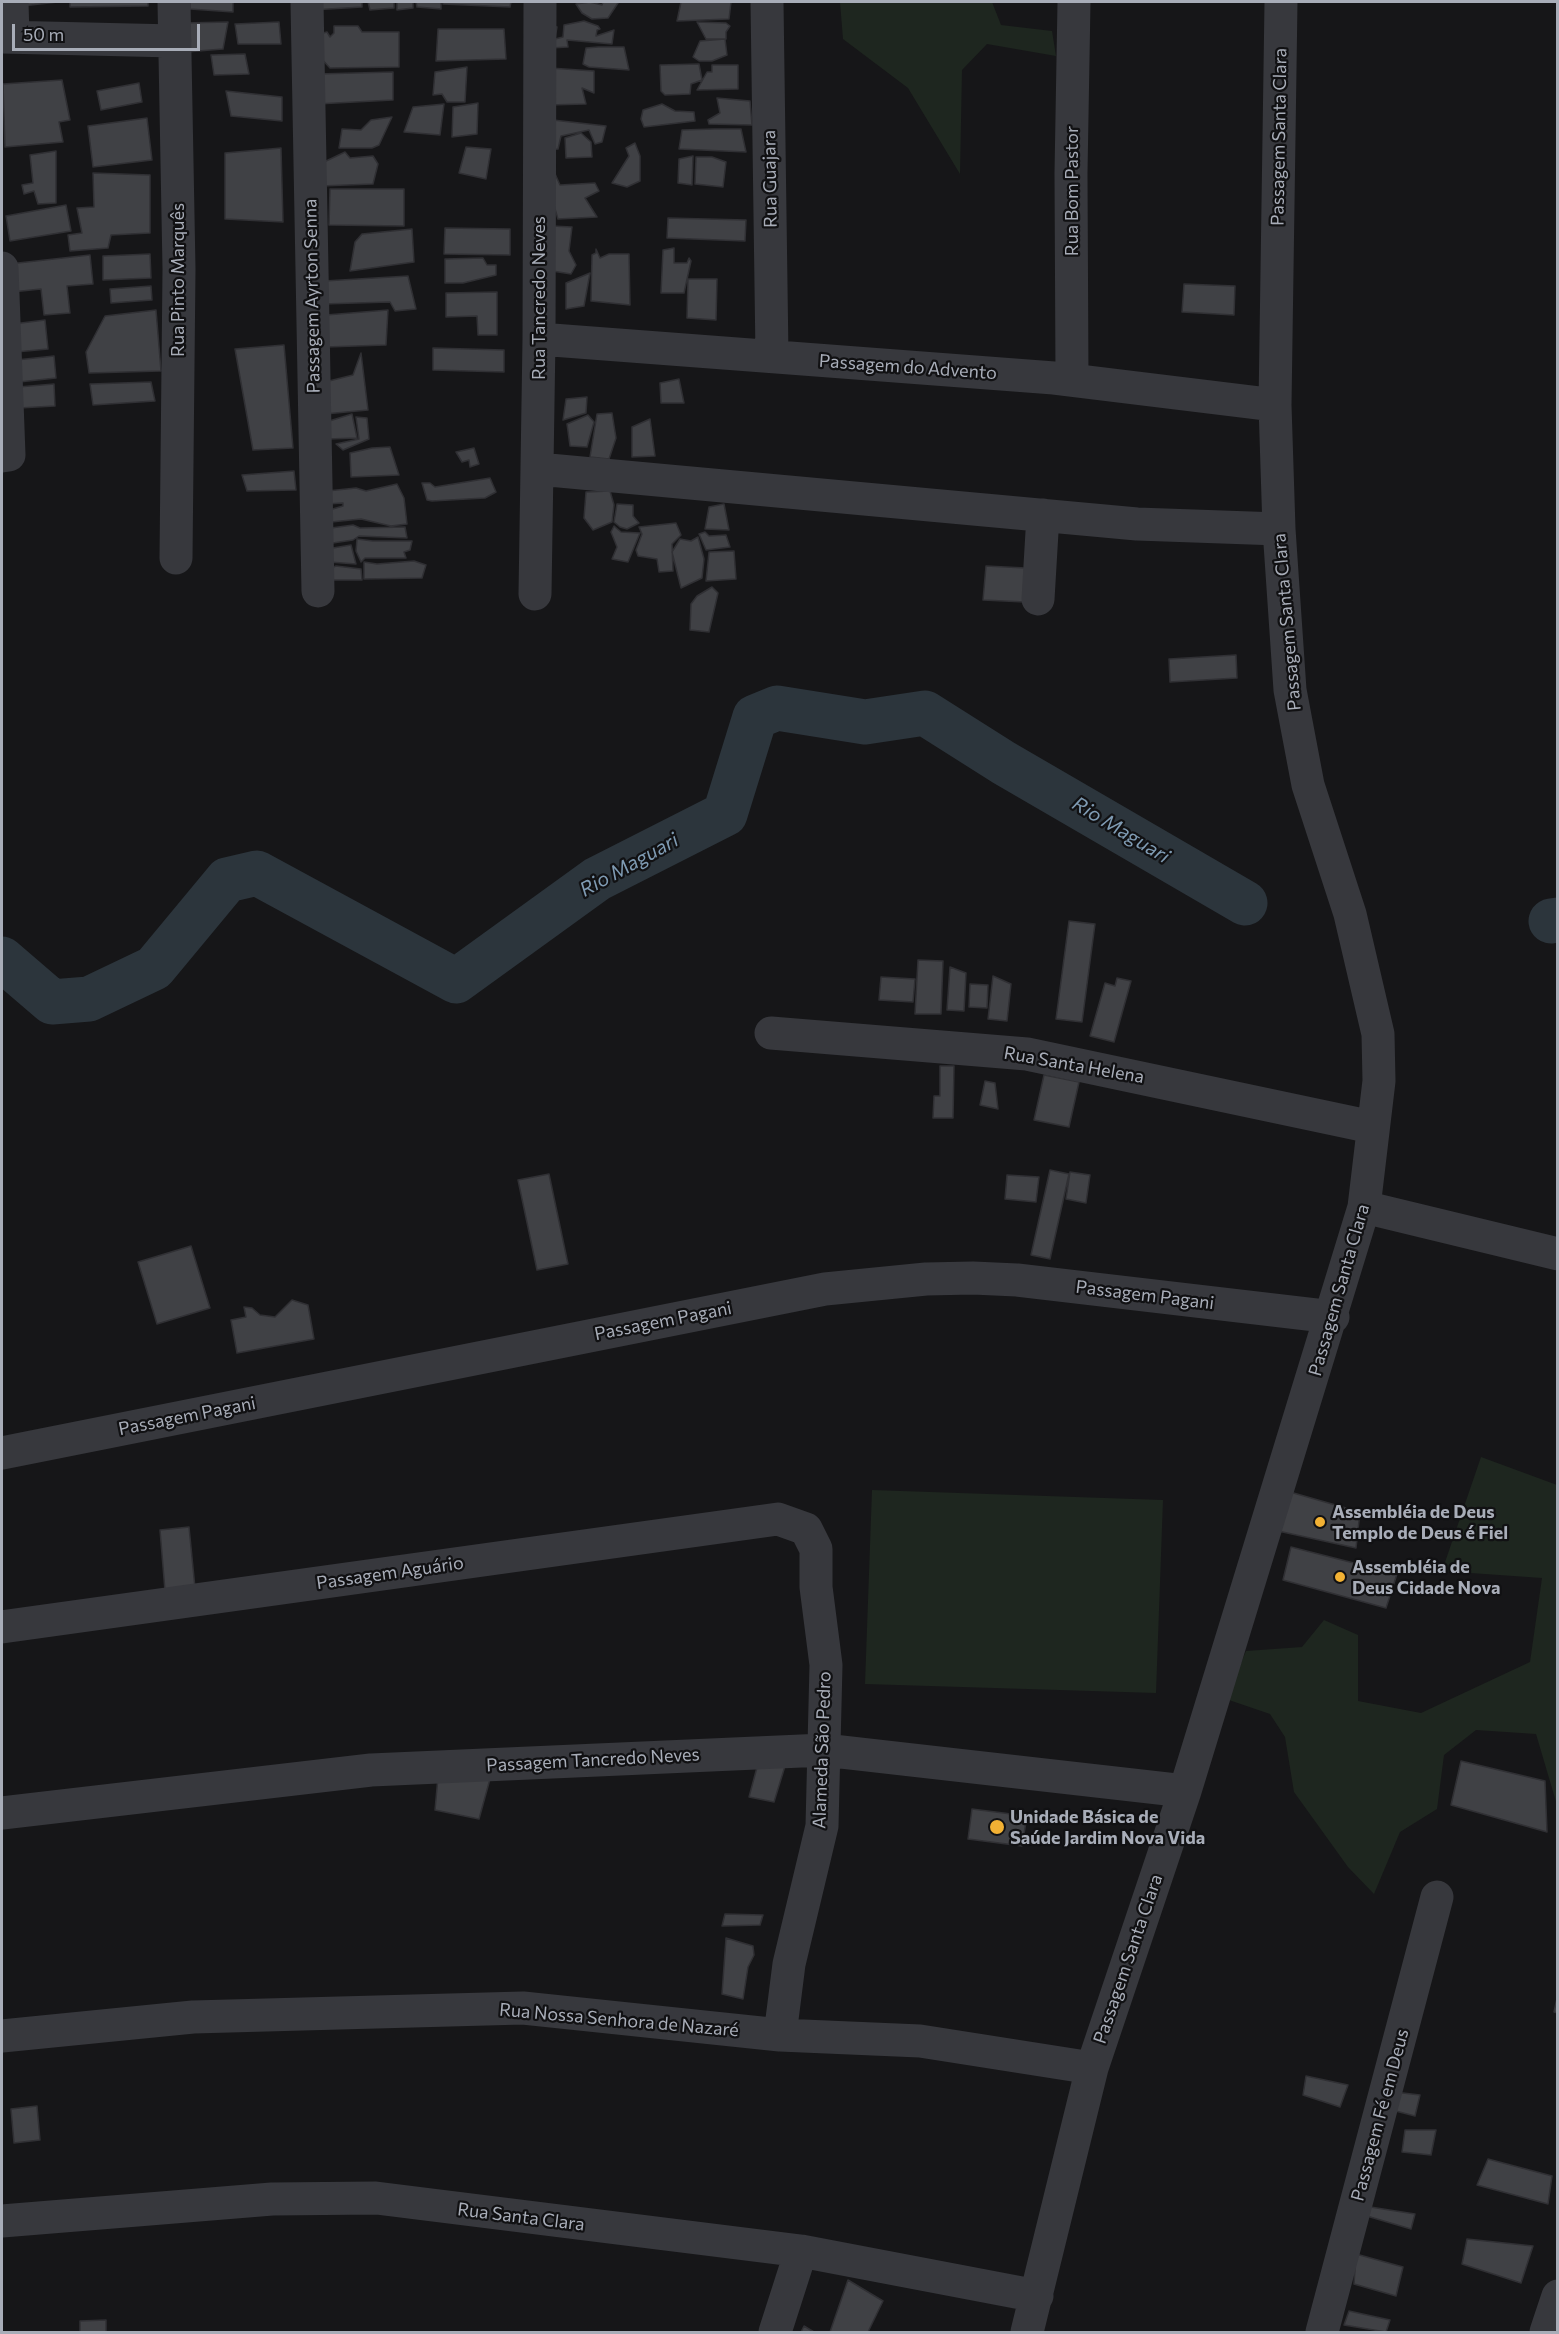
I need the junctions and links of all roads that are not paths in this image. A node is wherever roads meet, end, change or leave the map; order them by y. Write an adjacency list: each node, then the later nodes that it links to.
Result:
1 (12, 2): 8 (street)
2 (174, 2): 9 (street, Rua Pinto Marquês)
3 (307, 2): 20 (street, Passagem Ayrton Senna)
4 (540, 2): 11 (street, Rua Tancredo Neves)
5 (767, 2): 12 (street, Rua Guajara)
6 (1074, 2): 13 (street, Rua Bom Pastor)
7 (1281, 2): 14 (street, Passagem Santa Clara)
8 (7, 37): 9 (street)
9 (174, 41): 19 (street, Rua Pinto Marquês)
10 (2, 268): 15 (street)
11 (539, 339): 12 (street, Passagem do Advento); 16 (street, Rua Tancredo Neves)
12 (772, 356): 13 (street, Passagem do Advento)
13 (1072, 380): 14 (street, Passagem do Advento)
14 (1275, 405): 18 (street, Passagem Santa Clara)
15 (5, 455)
16 (538, 470): 17 (street); 21 (street, Rua Tancredo Neves)
17 (1043, 515): 18 (street); 22 (street)
18 (1279, 529): 24 (street, Passagem Santa Clara)
19 (176, 558)
20 (318, 591)
21 (535, 594)
22 (1038, 599)
23 (771, 1033): 24 (street, Rua Santa Helena)
24 (1372, 1127): 25 (street, Passagem Santa Clara)
25 (1364, 1207): 26 (street); 27 (street, Passagem Santa Clara)
26 (1557, 1254)
27 (1332, 1317): 28 (street, Passagem Pagani); 32 (street, Passagem Santa Clara)
28 (2, 1453)
29 (778, 1519): 30 (street, Passagem Aguário); 31 (street, Alameda São Pedro)
30 (2, 1627)
31 (824, 1750): 32 (street, Passagem Tancredo Neves); 33 (street, Passagem Tancredo Neves); 35 (street, Alameda São Pedro)
32 (1185, 1791): 37 (street, Passagem Santa Clara)
33 (2, 1813)
34 (1437, 1897): 44 (street, Passagem Fé em Deus)
35 (780, 2035): 36 (street, Rua Nossa Senhora de Nazaré); 37 (street, Rua Nossa Senhora de Nazaré)
36 (2, 2036)
37 (1092, 2068): 40 (street, Passagem Santa Clara)
38 (2, 2221): 39 (street, Rua Santa Clara)
39 (801, 2251): 40 (street, Rua Santa Clara); 42 (street)
40 (1037, 2296): 43 (street, Passagem Santa Clara)
41 (1557, 2296): 45 (street)
42 (775, 2332)
43 (1027, 2332)
44 (1322, 2332)
45 (1546, 2332)

